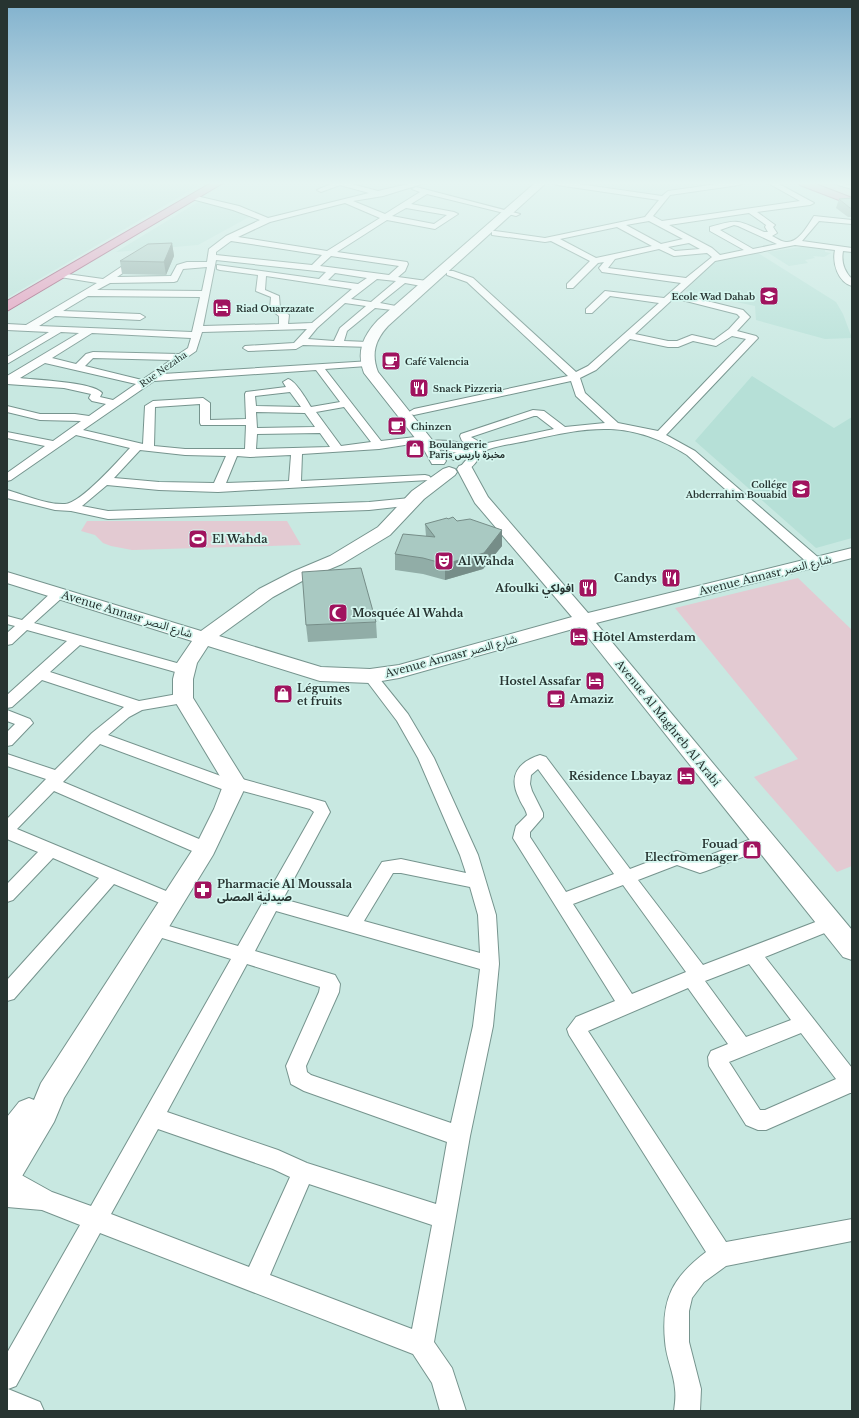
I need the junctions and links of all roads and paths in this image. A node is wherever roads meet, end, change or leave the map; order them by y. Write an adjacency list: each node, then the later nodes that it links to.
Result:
1 (106, 249): 29 (main road)
2 (214, 249): 24 (street, Rue Nezaha)
3 (282, 249): 23 (street)
4 (292, 249): 19 (street)
5 (337, 249): 19 (street)
6 (471, 249): 37 (main road)
7 (477, 249): 27 (main road)
8 (574, 249): 22 (street)
9 (651, 249): 20 (street)
10 (667, 249): 15 (street)
11 (748, 249): 17 (street)
12 (761, 249): 17 (street)
13 (839, 249): 36 (street)
14 (841, 249): 16 (street)
15 (709, 250): 21 (street)
16 (852, 250)
17 (751, 251): 21 (street)
18 (146, 254): 33 (street)
19 (329, 254): 25 (street); 31 (street)
20 (612, 257): 22 (street); 34 (street)
21 (717, 257): 34 (street)
22 (594, 261): 38 (street)
23 (266, 262): 24 (street); 25 (street)
24 (214, 264): 28 (street); 33 (street); 42 (street, Rue Nezaha)
25 (313, 269): 26 (street)
26 (333, 270): 30 (street); 35 (street)
27 (450, 273): 37 (main road); 74 (street)
28 (262, 274): 35 (street); 53 (street)
29 (62, 275): 33 (street); 46 (main road)
30 (375, 276): 31 (street); 39 (street)
31 (391, 278): 32 (street)
32 (403, 280): 37 (street); 45 (street)
33 (106, 281): 40 (street)
34 (686, 281): 43 (street)
35 (321, 282): 39 (street)
36 (852, 283)
37 (431, 284): 47 (main road); 83 (main road)
38 (570, 286)
39 (358, 288): 44 (street)
40 (85, 293): 41 (street); 49 (street)
41 (149, 294): 42 (street); 50 (street)
42 (205, 294): 58 (street, Rue Nezaha)
43 (669, 298): 48 (street); 57 (street); 60 (street)
44 (343, 300): 45 (street); 51 (street)
45 (373, 305): 47 (street); 62 (street)
46 (7, 307)
47 (398, 309): 63 (main road)
48 (589, 311)
49 (52, 313): 50 (street); 54 (street)
50 (140, 317): 59 (street)
51 (314, 326): 53 (street); 61 (street)
52 (7, 327): 54 (street)
53 (283, 327): 58 (street)
54 (28, 328): 55 (street)
55 (60, 330): 56 (street); 68 (street)
56 (89, 331): 59 (street); 67 (street)
57 (732, 331): 60 (street); 91 (street)
58 (197, 332): 59 (street); 65 (street, Rue Nezaha)
59 (132, 333)
60 (629, 336): 74 (street)
61 (301, 342): 62 (street); 64 (street)
62 (338, 343): 63 (street)
63 (368, 345): 69 (main road)
64 (248, 348)
65 (193, 349): 66 (street, Rue Nezaha); 73 (street)
66 (182, 357): 71 (street); 76 (street, Rue Nezaha)
67 (42, 360): 71 (street); 75 (street)
68 (7, 361)
69 (367, 363): 70 (street); 92 (main road)
70 (318, 366): 72 (street); 79 (street)
71 (78, 368): 76 (street)
72 (279, 369): 73 (street); 77 (street)
73 (186, 376): 76 (street)
74 (575, 377): 83 (street); 86 (street)
75 (8, 380): 78 (street)
76 (148, 380): 78 (street, Rue Nezaha)
77 (294, 389): 81 (street); 82 (street)
78 (114, 403): 84 (street, Rue Nezaha)
79 (346, 404): 82 (street); 95 (street)
80 (7, 409): 84 (street)
81 (250, 409): 82 (street); 85 (street)
82 (310, 410): 88 (street)
83 (414, 412): 93 (main road)
84 (90, 420): 89 (street, Rue Nezaha)
85 (252, 426): 88 (street); 96 (street); 101 (street)
86 (615, 426): 87 (street); 91 (street)
87 (561, 429): 97 (street); 97 (street)
88 (323, 430): 98 (street)
89 (73, 431): 94 (street, Rue Nezaha); 96 (street)
90 (7, 434): 94 (street)
91 (660, 435): 111 (street)
92 (424, 439): 95 (street); 102 (main road)
93 (439, 444): 97 (main road); 102 (main road)
94 (54, 445): 103 (street, Rue Nezaha)
95 (378, 446): 98 (street)
96 (142, 448): 100 (street); 104 (street)
97 (478, 448): 102 (street); 102 (street)
98 (338, 450): 99 (street)
99 (297, 452): 101 (street); 105 (street)
100 (232, 454): 101 (street); 106 (street)
101 (250, 454)
102 (456, 473): 107 (main road); 107 (main road); 115 (main road, Avenue Al Maghreb Al Arabi)
103 (7, 478)
104 (104, 481): 106 (street); 109 (street)
105 (295, 485): 106 (street); 107 (street)
106 (218, 488)
107 (420, 490): 109 (street); 117 (main road)
108 (7, 494): 109 (street)
109 (70, 507)
110 (852, 553): 111 (main road, Avenue Annasr شارع النصر)
111 (815, 562): 115 (main road, Avenue Annasr شارع النصر)
112 (7, 577): 113 (main road, Avenue Annasr شارع النصر)
113 (58, 593): 116 (street); 117 (main road, Avenue Annasr شارع النصر)
114 (7, 620): 116 (street)
115 (584, 620): 122 (main road, Avenue Annasr شارع النصر); 133 (main road, Avenue Al Maghreb Al Arabi)
116 (24, 625): 118 (street); 119 (street)
117 (203, 638): 120 (main road); 122 (main road, Avenue Annasr شارع النصر)
118 (77, 640): 120 (street); 121 (street)
119 (7, 641)
120 (186, 670): 123 (main road)
121 (40, 674): 124 (street); 125 (street)
122 (370, 676): 138 (street)
123 (183, 698): 125 (street); 131 (main road)
124 (7, 704)
125 (138, 706): 127 (street)
126 (7, 715): 128 (street)
127 (97, 738): 130 (street); 131 (street)
128 (7, 741)
129 (7, 760): 130 (street)
130 (55, 780): 132 (street); 134 (street)
131 (234, 785): 134 (main road); 142 (street)
132 (7, 831): 135 (street)
133 (765, 841): 137 (street); 143 (main road, Avenue Al Maghreb Al Arabi)
134 (205, 849): 140 (main road)
135 (50, 850): 136 (street); 139 (street)
136 (111, 876): 140 (street); 151 (street)
137 (626, 877): 141 (street); 141 (street); 150 (street)
138 (477, 882): 144 (street); 149 (street)
139 (7, 895)
140 (172, 901): 145 (main road)
141 (562, 901): 152 (street)
142 (272, 903): 144 (street); 148 (street)
143 (830, 923): 146 (main road, Avenue Al Maghreb Al Arabi); 147 (street)
144 (352, 926): 149 (street)
145 (155, 929): 148 (street); 156 (main road)
146 (852, 949)
147 (752, 954): 150 (street); 153 (street)
148 (244, 956): 157 (street); 158 (street)
149 (490, 964): 158 (street)
150 (696, 976): 152 (street); 154 (street)
151 (7, 993)
152 (628, 1004): 168 (street)
153 (805, 1022): 154 (street); 155 (street)
154 (741, 1047): 155 (street)
155 (851, 1083)
156 (51, 1092): 159 (main road); 160 (main road)
157 (153, 1117): 161 (street); 166 (street)
158 (459, 1136): 165 (street)
159 (7, 1140)
160 (7, 1172)
161 (303, 1172): 165 (street); 169 (street)
162 (7, 1178): 164 (street)
163 (7, 1196): 164 (street)
164 (45, 1200): 166 (street)
165 (445, 1218): 170 (street)
166 (96, 1220): 169 (street); 171 (street)
167 (852, 1230): 168 (street)
168 (721, 1256): 175 (street)
169 (255, 1281): 170 (street)
170 (421, 1345): 174 (street)
171 (7, 1377)
172 (7, 1401): 173 (street)
173 (31, 1411)
174 (453, 1411)
175 (687, 1411)

